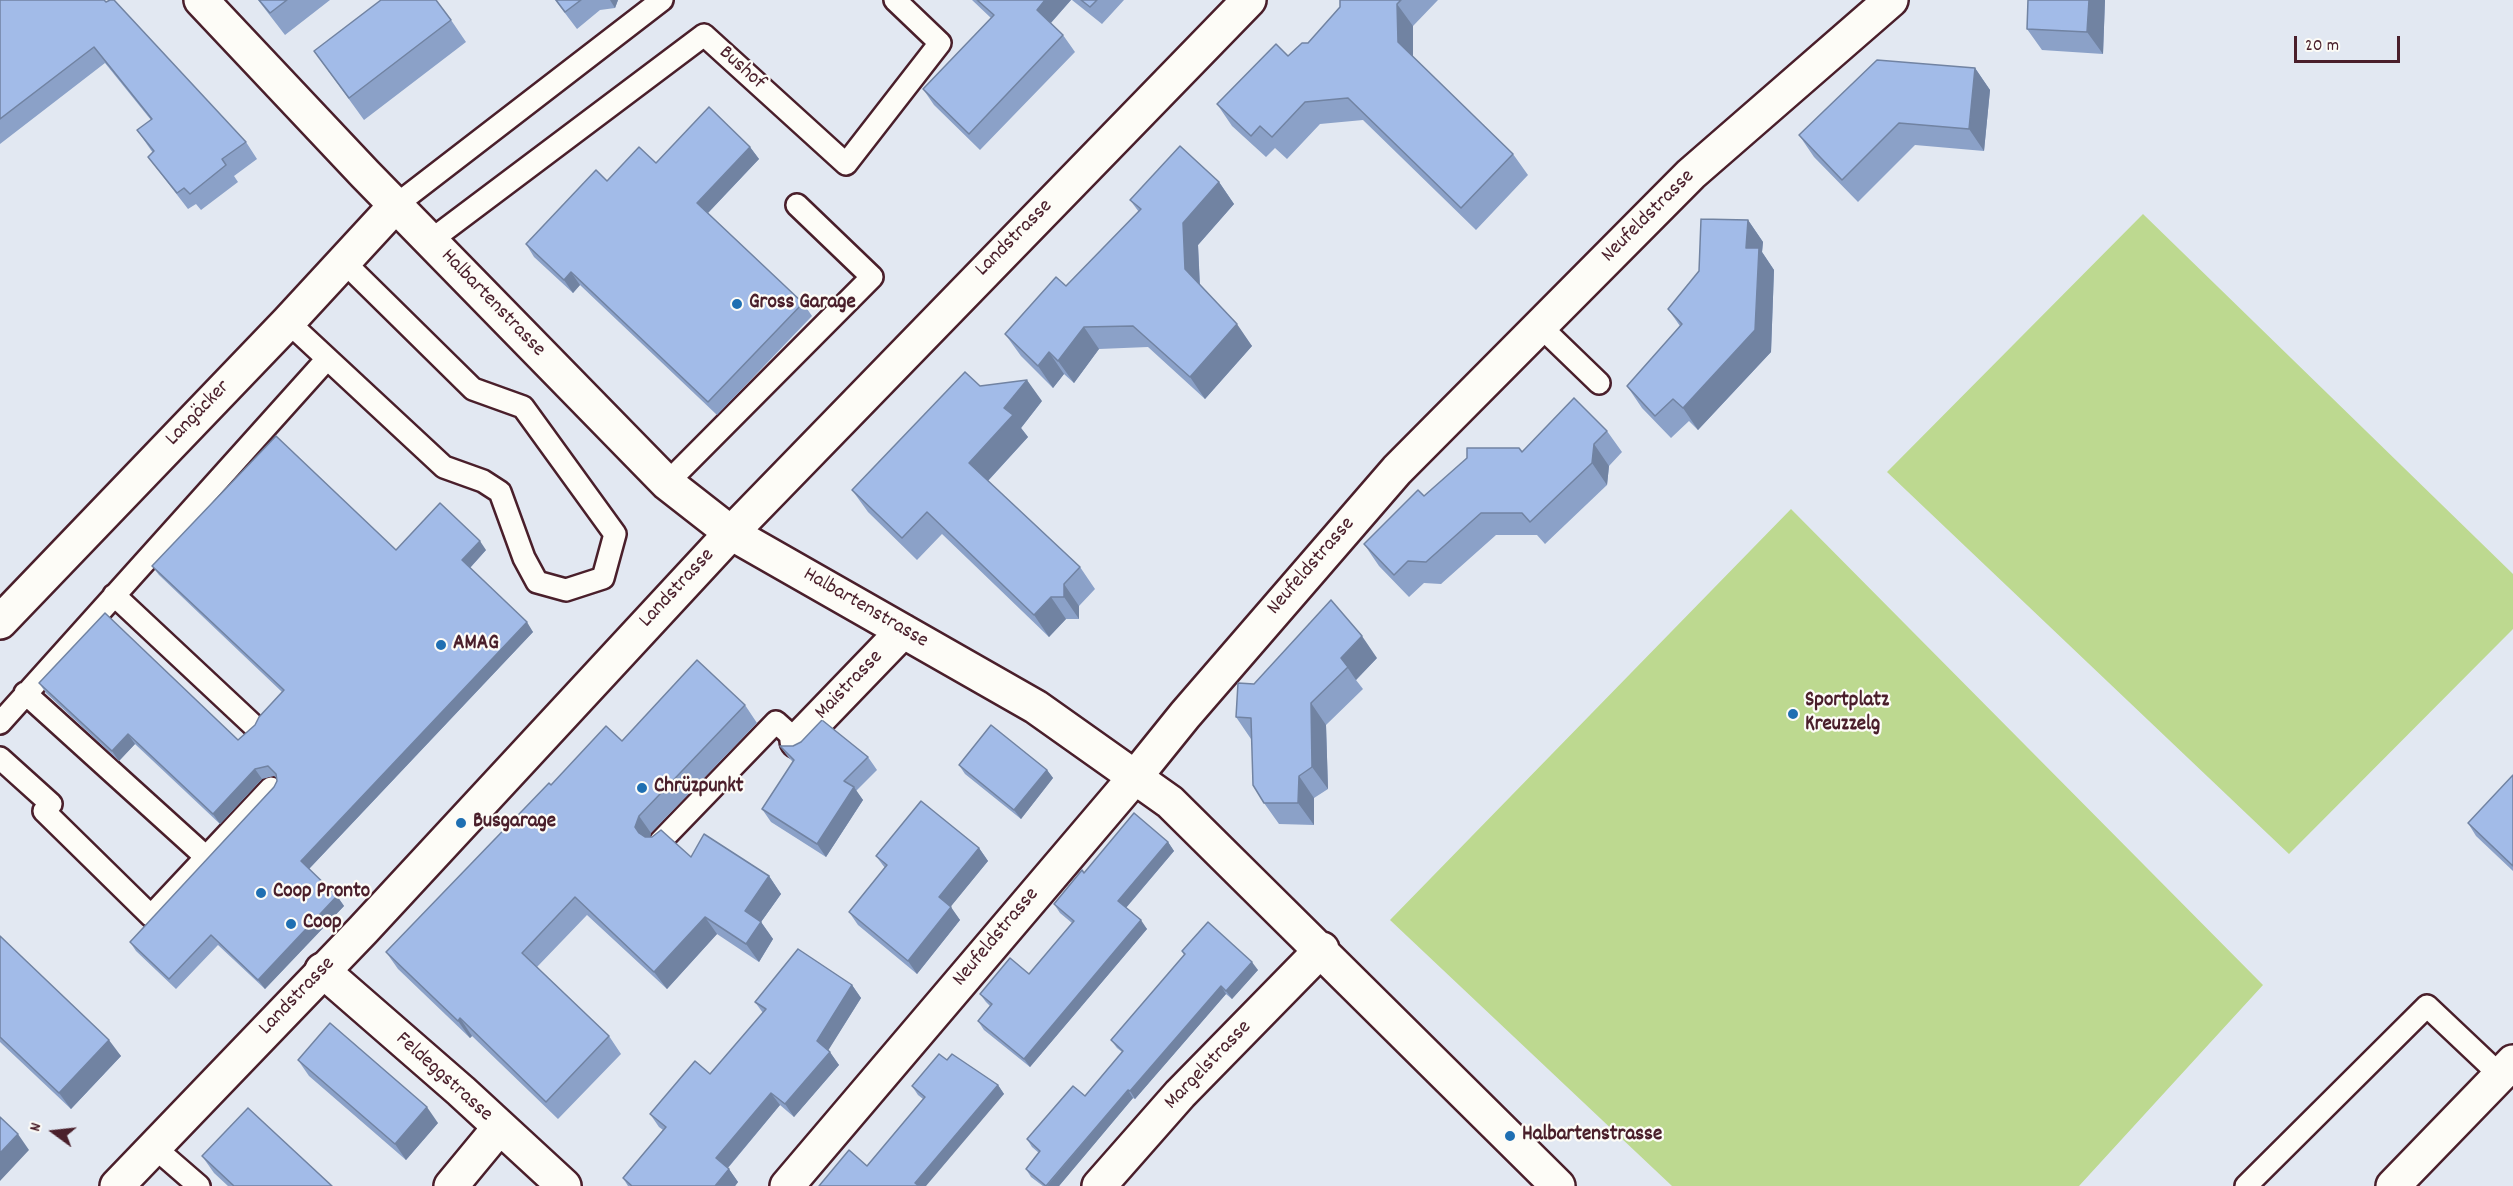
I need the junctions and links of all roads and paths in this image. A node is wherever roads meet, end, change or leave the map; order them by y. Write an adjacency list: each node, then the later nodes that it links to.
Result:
1 (201, 0): 6 (street, Halbartenstrasse)
2 (662, 0): 6 (lane)
3 (895, 0): 8 (lane, Bushof)
4 (1249, 0): 15 (street, Landstrasse)
5 (1891, 0): 11 (street, Neufeldstrasse)
6 (396, 205): 8 (street, Halbartenstrasse); 9 (street, Langäcker)
7 (797, 205): 14 (lane)
8 (430, 241): 14 (street, Halbartenstrasse)
9 (344, 262): 10 (street, Langäcker); 12 (lane)
10 (288, 322): 12 (lane); 17 (street, Langäcker)
11 (1540, 326): 13 (lane); 24 (street, Neufeldstrasse)
12 (327, 360): 16 (lane)
13 (1599, 383)
14 (667, 483): 15 (street, Halbartenstrasse)
15 (731, 533): 18 (street, Halbartenstrasse); 29 (street, Landstrasse)
16 (114, 595): 19 (lane); 21 (lane)
17 (0, 622)
18 (903, 631): 22 (street, Maistrasse); 24 (street, Halbartenstrasse)
19 (25, 693): 20 (lane); 27 (lane)
20 (0, 723)
21 (253, 725)
22 (797, 741): 26 (lane)
23 (0, 758): 27 (lane)
24 (1135, 777): 28 (street, Halbartenstrasse); 37 (street, Neufeldstrasse)
25 (271, 788): 27 (lane)
26 (660, 842)
27 (206, 857)
28 (1322, 949): 38 (street, Margelstrasse); 39 (street, Halbartenstrasse)
29 (322, 970): 31 (street, Feldeggstrasse); 32 (street, Landstrasse)
30 (2506, 1068): 40 (lane); 41 (street)
31 (499, 1128): 35 (street); 36 (street, Feldeggstrasse)
32 (154, 1147): 33 (street, Landstrasse); 34 (lane)
33 (117, 1186)
34 (200, 1186)
35 (451, 1186)
36 (564, 1186)
37 (787, 1186)
38 (1099, 1186)
39 (1558, 1186)
40 (2246, 1186)
41 (2393, 1186)

